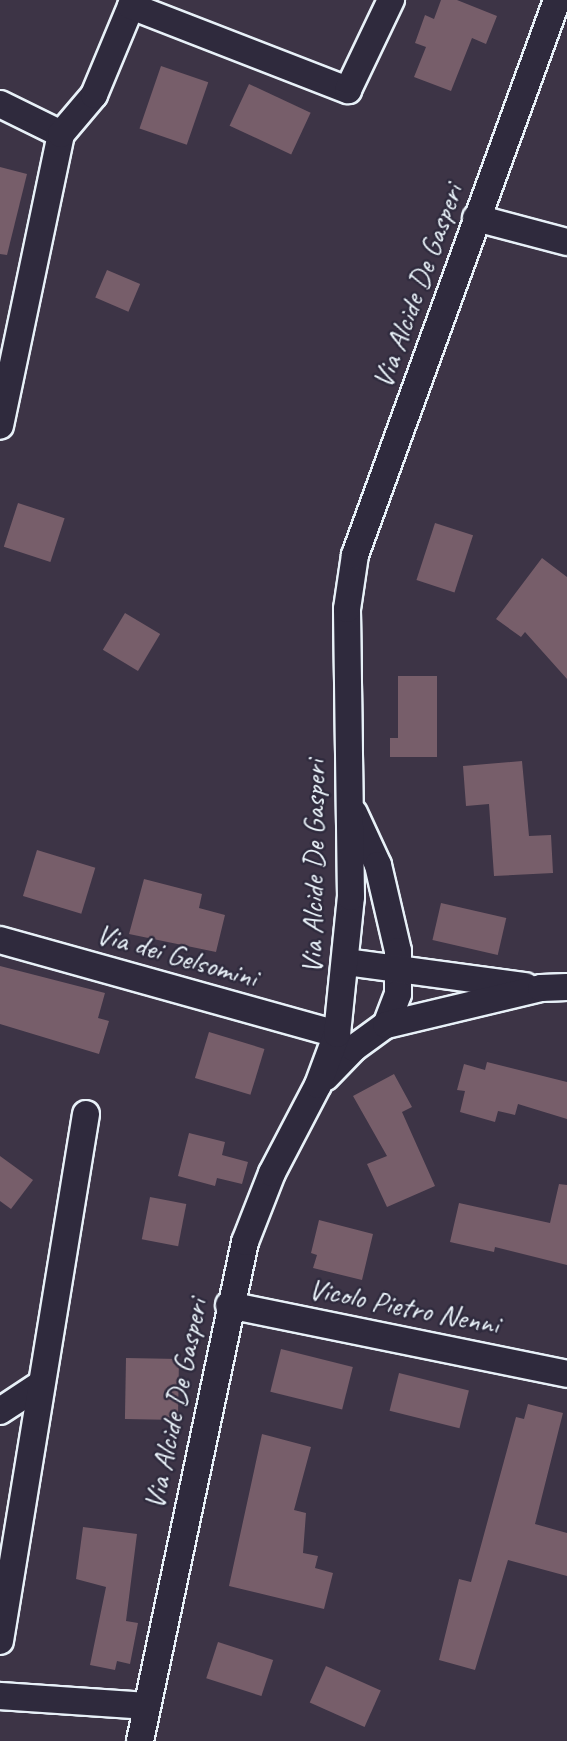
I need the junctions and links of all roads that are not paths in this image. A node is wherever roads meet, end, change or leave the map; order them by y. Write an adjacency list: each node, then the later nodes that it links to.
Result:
1 (391, 0): 4 (street)
2 (557, 0): 5 (street, Via Alcide De Gasperi)
3 (0, 104): 4 (street)
4 (61, 134): 7 (street)
5 (476, 218): 6 (street); 8 (street, Via Alcide De Gasperi)
6 (567, 242)
7 (0, 426)
8 (350, 804): 10 (street, Via Alcide De Gasperi); 11 (street)
9 (0, 940): 15 (street, Via dei Gelsomini)
10 (347, 962): 11 (street); 15 (street, Via Alcide De Gasperi)
11 (398, 969): 13 (street); 14 (street)
12 (567, 987): 13 (street)
13 (541, 988): 14 (street)
14 (386, 1025): 16 (street)
15 (337, 1034): 16 (street, Via Alcide De Gasperi)
16 (318, 1086): 18 (street, Via Alcide De Gasperi)
17 (86, 1114): 20 (street)
18 (229, 1305): 19 (street, Vicolo Pietro Nenni); 24 (street, Via Alcide De Gasperi)
19 (567, 1374)
20 (41, 1384): 21 (street); 22 (street)
21 (0, 1411)
22 (0, 1641)
23 (0, 1696): 24 (street)
24 (146, 1706): 25 (street, Via Alcide De Gasperi)
25 (140, 1741)

